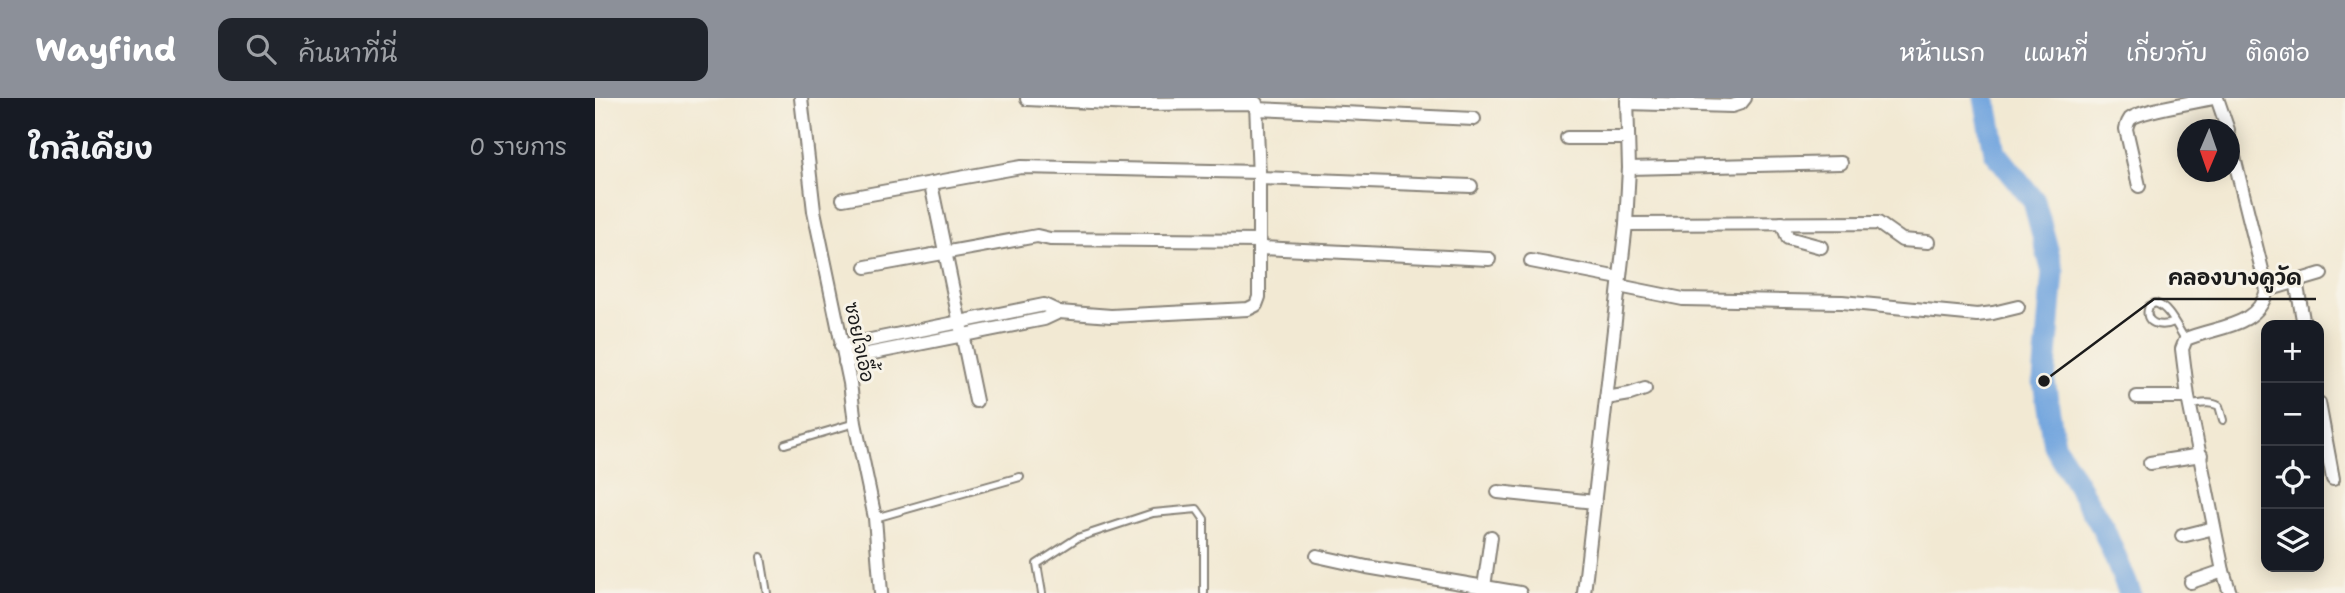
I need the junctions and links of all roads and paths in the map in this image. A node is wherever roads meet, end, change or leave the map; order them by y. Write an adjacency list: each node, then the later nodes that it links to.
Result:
1 (801, 98): 37 (street, ซอยใจเอื้อ)
2 (1745, 98): 5 (street)
3 (2215, 98): 8 (street); 17 (street)
4 (1027, 99): 6 (street)
5 (1627, 101): 10 (street)
6 (1256, 103): 7 (street); 13 (street)
7 (1474, 119)
8 (2224, 119)
9 (1567, 138): 10 (street)
10 (1628, 138): 12 (street)
11 (1841, 163): 12 (street)
12 (1629, 168): 20 (street)
13 (1259, 175): 15 (street); 16 (street); 22 (street)
14 (2240, 181): 31 (street)
15 (931, 184): 18 (street); 24 (street)
16 (1471, 186)
17 (2139, 186)
18 (843, 199)
19 (1781, 223): 20 (street); 21 (street); 23 (street)
20 (1626, 224): 30 (street)
21 (1928, 242)
22 (1260, 245): 24 (street); 25 (street); 35 (street)
23 (1821, 247)
24 (947, 252): 27 (street); 35 (street)
25 (1489, 259)
26 (1531, 261): 30 (street)
27 (866, 267)
28 (2321, 274): 29 (street)
29 (2296, 281): 31 (street); 33 (street)
30 (1619, 282): 32 (street); 41 (street)
31 (2267, 290): 36 (street)
32 (2018, 307)
33 (2303, 320)
34 (2174, 322): 36 (lane)
35 (960, 329): 37 (street); 38 (street); 42 (street)
36 (2186, 339): 43 (street)
37 (841, 346): 38 (street, ซอยใจเอื้อ)
38 (845, 362): 45 (street, ซอยใจเอื้อ)
39 (1645, 388): 41 (street)
40 (2137, 397): 43 (street)
41 (1606, 398): 53 (street)
42 (976, 401)
43 (2189, 401): 44 (lane); 48 (street)
44 (2223, 420)
45 (855, 423): 47 (lane); 54 (street, ซอยใจเอื้อ)
46 (2324, 430): 51 (street)
47 (785, 444)
48 (2201, 455): 49 (street); 55 (street)
49 (2150, 463)
50 (1020, 478): 54 (lane)
51 (2333, 479)
52 (1499, 492): 53 (street)
53 (1595, 502): 68 (street)
54 (874, 518): 64 (street, ซอยใจเอื้อ)
55 (2214, 528): 56 (street); 60 (street)
56 (2182, 536)
57 (1492, 537): 62 (street)
58 (1317, 556): 62 (street)
59 (761, 557): 63 (lane)
60 (2223, 572): 61 (street); 69 (street)
61 (2191, 582)
62 (1485, 587): 67 (street)
63 (767, 593)
64 (881, 593)
65 (1042, 593): 66 (lane)
66 (1204, 593)
67 (1520, 593)
68 (1584, 593)
69 (2230, 593)

